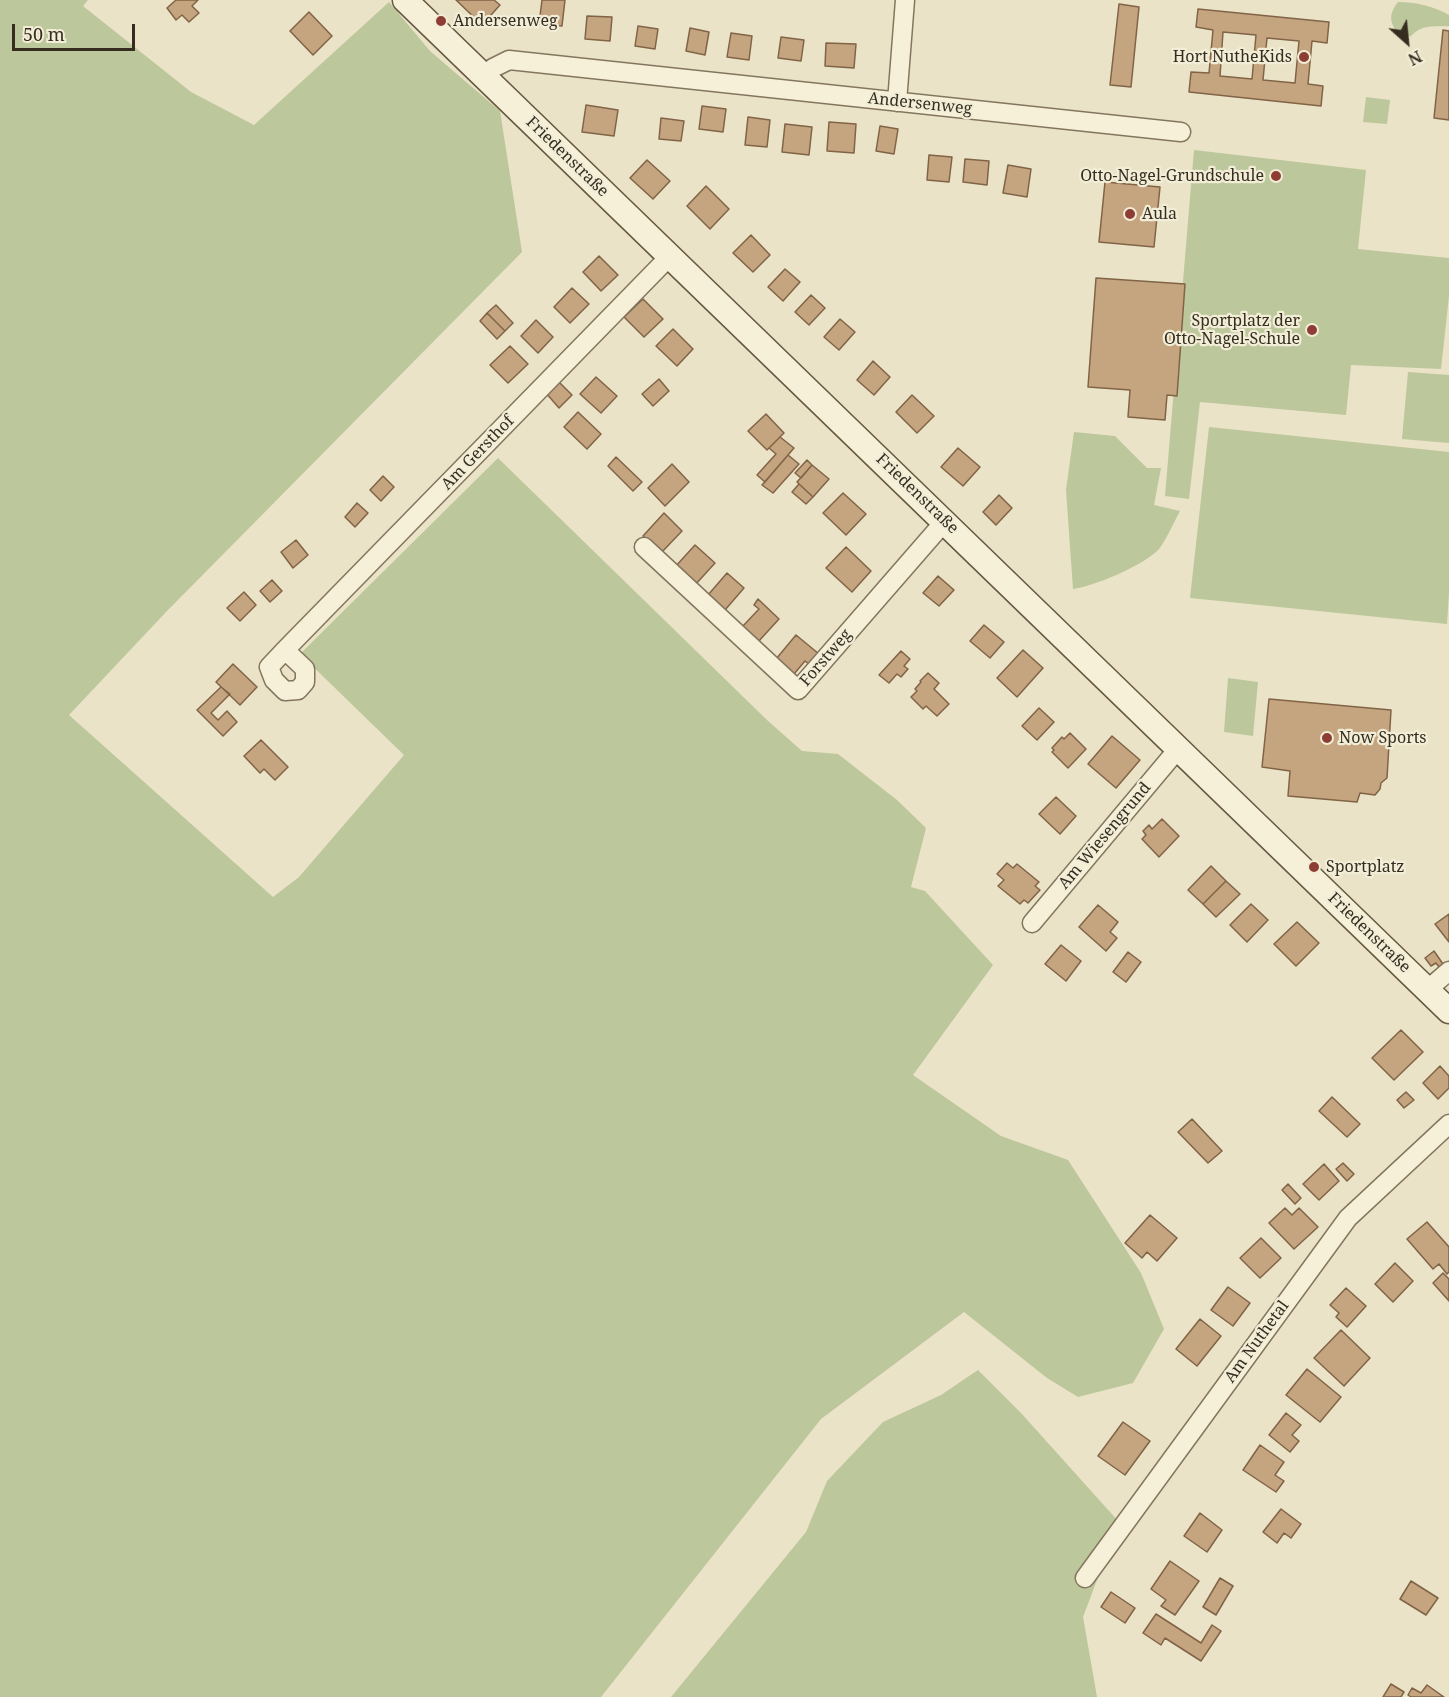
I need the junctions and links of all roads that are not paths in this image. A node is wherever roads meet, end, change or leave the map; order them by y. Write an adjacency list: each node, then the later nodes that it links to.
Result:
1 (405, 0): 3 (main road, Friedenstraße)
2 (905, 0): 4 (street)
3 (485, 77): 4 (street, Andersenweg); 6 (main road, Friedenstraße)
4 (897, 102): 5 (street, Andersenweg)
5 (1181, 132)
6 (670, 256): 7 (main road, Friedenstraße); 9 (street, Am Gersthof)
7 (945, 521): 8 (street, Forstweg); 10 (main road, Friedenstraße)
8 (644, 547)
9 (285, 650)
10 (1178, 749): 11 (street, Am Wiesengrund); 13 (main road, Friedenstraße)
11 (1032, 923)
12 (1449, 971): 13 (street)
13 (1427, 990): 14 (main road, Friedenstraße)
14 (1449, 1011)
15 (1449, 1124): 16 (street, Am Nuthetal)
16 (1085, 1578)

